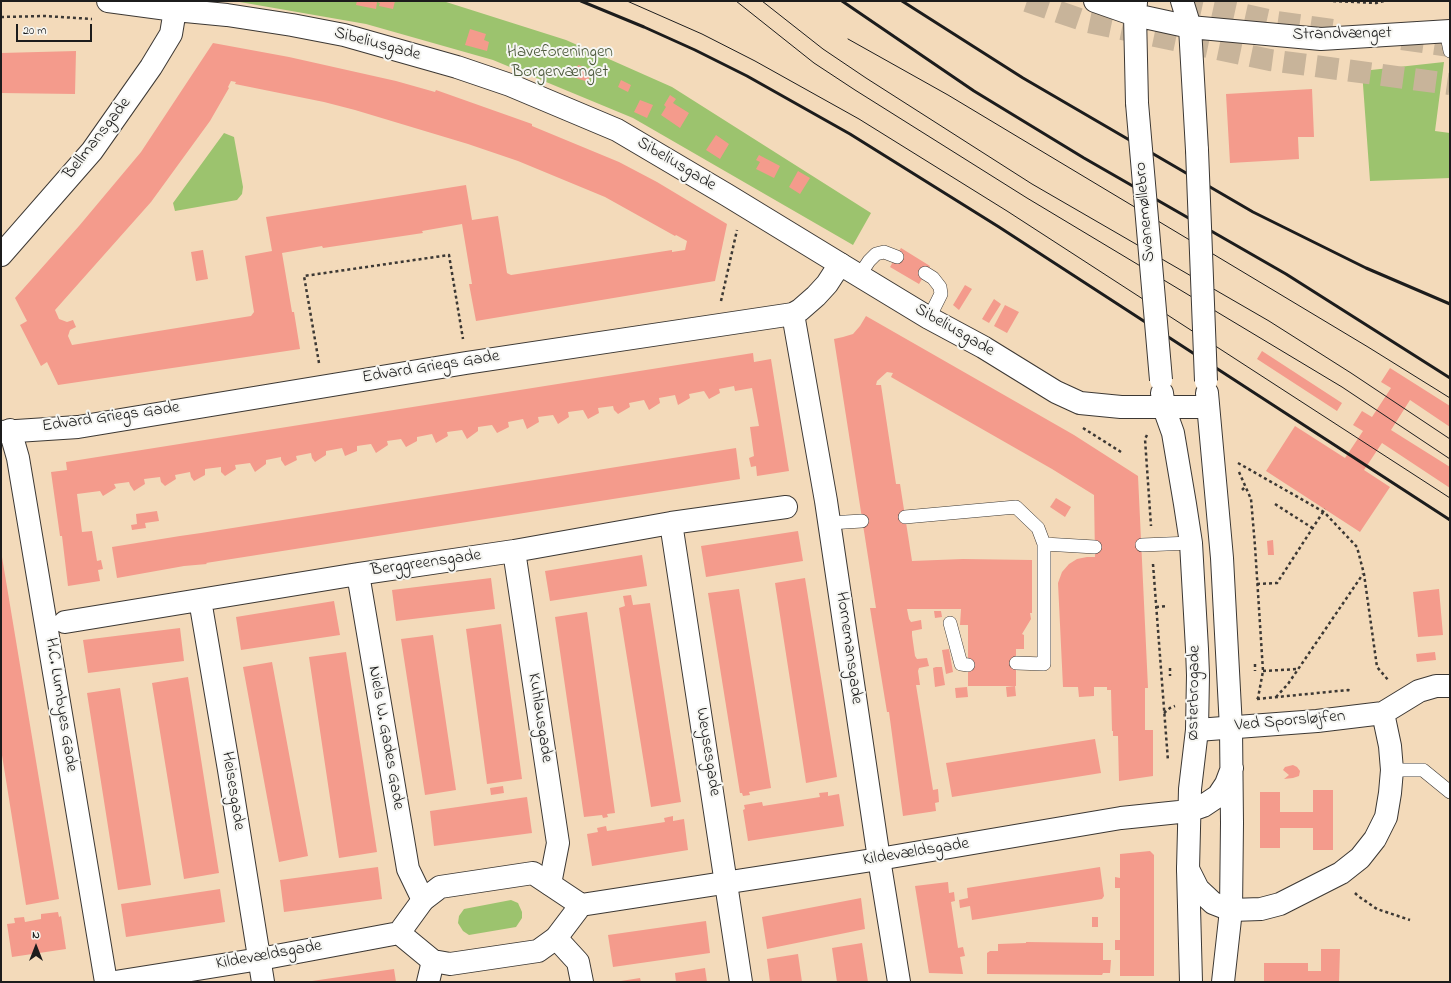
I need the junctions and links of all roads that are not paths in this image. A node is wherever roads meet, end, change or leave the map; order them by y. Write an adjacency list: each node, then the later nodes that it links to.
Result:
1 (108, 1): 5 (street, Sibeliusgade)
2 (1095, 1): 4 (street, Strandvænget)
3 (1182, 1): 6 (street)
4 (1135, 8): 6 (street, Strandvænget); 16 (street, Svanemøllebro, bridge)
5 (174, 10): 8 (street, Bellmansgade); 10 (street, Sibeliusgade)
6 (1190, 28): 7 (street, Strandvænget); 15 (street, bridge)
7 (1449, 34)
8 (1, 255)
9 (897, 257): 12 (lane)
10 (840, 264): 12 (street, Sibeliusgade); 13 (street, Edvard Griegs Gade)
11 (925, 273): 14 (lane)
12 (859, 276): 14 (street, Sibeliusgade)
13 (793, 314): 17 (street, Edvard Griegs Gade); 22 (street, Hornemansgade)
14 (930, 318): 16 (street, Sibeliusgade)
15 (1207, 407): 16 (street, Sibeliusgade); 36 (street, Østerbrogade)
16 (1164, 408): 23 (street, Østerbrogade)
17 (6, 431): 53 (street, H.C. Lumbyes Gade)
18 (786, 507): 21 (street, Berggreensgade)
19 (905, 517): 24 (lane)
20 (862, 521): 22 (lane)
21 (671, 522): 27 (street, Berggreensgade); 44 (street, Weysesgade)
22 (829, 523): 42 (street, Hornemansgade)
23 (1191, 543): 25 (lane); 37 (street, Østerbrogade)
24 (1044, 544): 26 (lane); 32 (lane)
25 (1142, 545)
26 (1095, 547)
27 (514, 551): 28 (street, Berggreensgade); 45 (street, Kuhlausgade)
28 (358, 574): 29 (street, Berggreensgade); 46 (street, Niels W. Gades Gade)
29 (200, 600): 30 (street, Berggreensgade); 51 (street, Heisesgade)
30 (66, 622)
31 (950, 623): 33 (lane)
32 (1016, 663)
33 (968, 665)
34 (1450, 686): 35 (street, Ved Sporsløjfen)
35 (1383, 713): 36 (street, Ved Sporsløjfen); 39 (street)
36 (1231, 728): 37 (street, Ved Sporsløjfen); 38 (street, Østerbrogade)
37 (1197, 730): 41 (street, Østerbrogade)
38 (1232, 768): 41 (street, Kildevældsgade); 48 (street, Østerbrogade)
39 (1392, 770): 40 (lane); 48 (street)
40 (1450, 792)
41 (1189, 811): 42 (street, Kildevældsgade); 43 (street, Østerbrogade)
42 (879, 859): 44 (street, Kildevældsgade); 59 (street, Hornemansgade)
43 (1188, 869): 48 (street); 60 (street, Østerbrogade)
44 (727, 883): 47 (street, Kildevældsgade); 58 (street, Weysesgade)
45 (550, 884): 46 (street); 47 (street)
46 (423, 900): 49 (street)
47 (581, 905): 50 (street)
48 (1231, 910): 61 (street, Østerbrogade)
49 (399, 932): 51 (street, Kildevældsgade); 52 (street)
50 (556, 938): 52 (street); 57 (street)
51 (260, 959): 54 (street, Kildevældsgade); 55 (street, Heisesgade)
52 (433, 961): 56 (street)
53 (106, 982)
54 (115, 982)
55 (263, 982)
56 (428, 982)
57 (582, 982)
58 (741, 982)
59 (899, 982)
60 (1191, 982)
61 (1223, 982)

